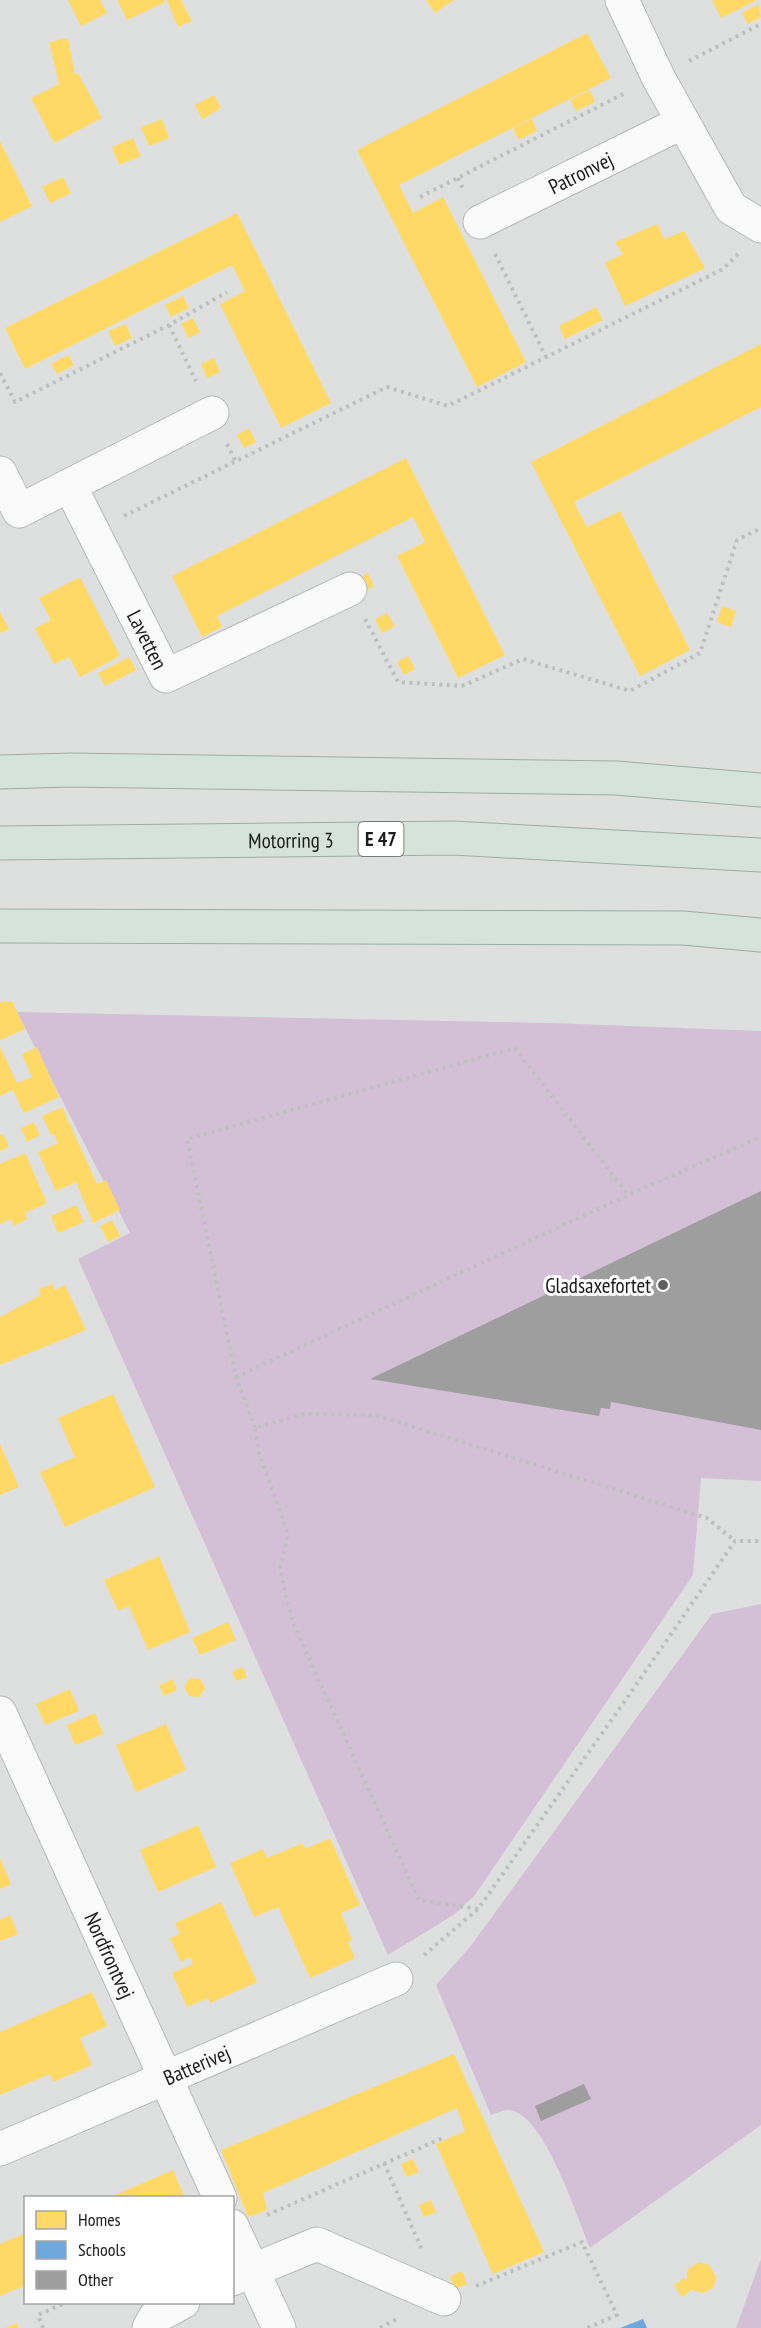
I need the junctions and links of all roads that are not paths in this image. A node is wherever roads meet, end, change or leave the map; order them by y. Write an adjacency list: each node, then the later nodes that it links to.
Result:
1 (622, 0): 2 (street)
2 (683, 122): 3 (street, Patronvej); 4 (street)
3 (480, 222)
4 (759, 224)
5 (212, 413): 7 (street)
6 (0, 473): 7 (street)
7 (70, 486): 8 (street, Lavetten)
8 (350, 589)
9 (0, 772): 10 (highway)
10 (761, 790)
11 (0, 843): 12 (highway, Motorring 3 / E 47)
12 (761, 855)
13 (0, 926): 14 (highway)
14 (683, 928): 15 (highway); 16 (highway)
15 (761, 935)
16 (761, 944)
17 (0, 1713): 19 (street, Nordfrontvej)
18 (396, 1979): 19 (street, Batterivej)
19 (165, 2077): 20 (street, Batterivej); 21 (street, Nordfrontvej)
20 (0, 2149)
21 (219, 2196)
22 (234, 2232): 23 (street)
23 (242, 2274): 24 (street); 27 (street)
24 (444, 2299)
25 (179, 2304): 26 (street)
26 (149, 2328)
27 (279, 2328)

